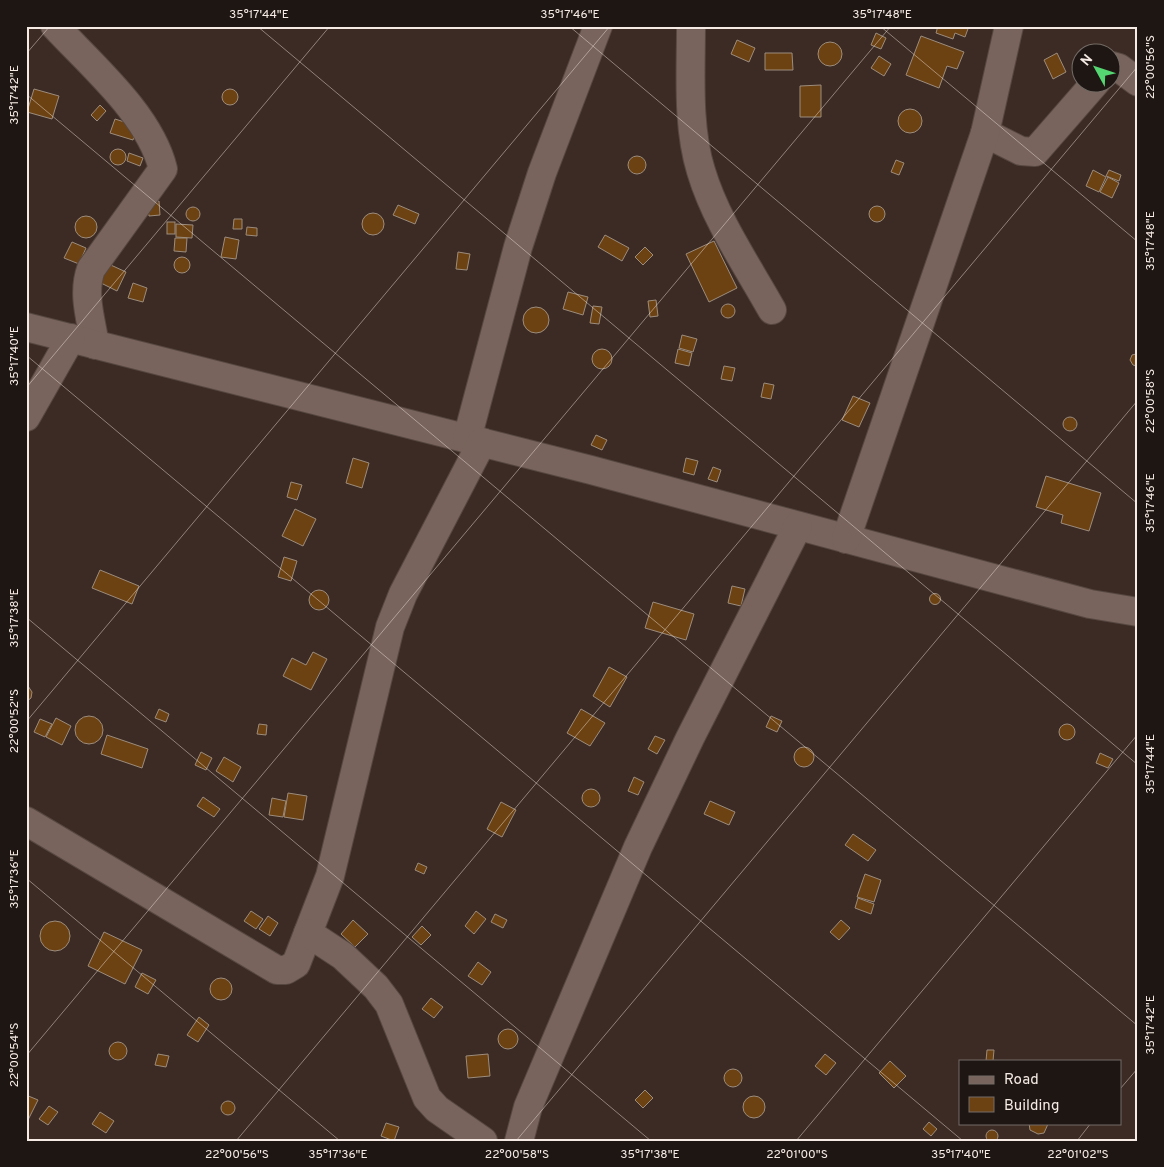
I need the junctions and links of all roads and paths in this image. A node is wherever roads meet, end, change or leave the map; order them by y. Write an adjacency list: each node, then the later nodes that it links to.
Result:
1 (55, 26): 11 (street)
2 (598, 26): 13 (street)
3 (691, 26): 9 (street)
4 (1009, 26): 8 (street)
5 (1122, 70): 6 (street)
6 (1138, 82)
7 (1087, 92): 8 (street)
8 (985, 133): 15 (street)
9 (772, 310)
10 (26, 327): 11 (street)
11 (83, 341): 12 (street); 13 (street)
12 (26, 417)
13 (474, 440): 14 (street); 18 (street)
14 (798, 526): 15 (street); 20 (street)
15 (846, 538): 16 (street)
16 (1138, 612)
17 (26, 821): 18 (street)
18 (308, 933): 19 (street)
19 (483, 1141)
20 (519, 1141)

